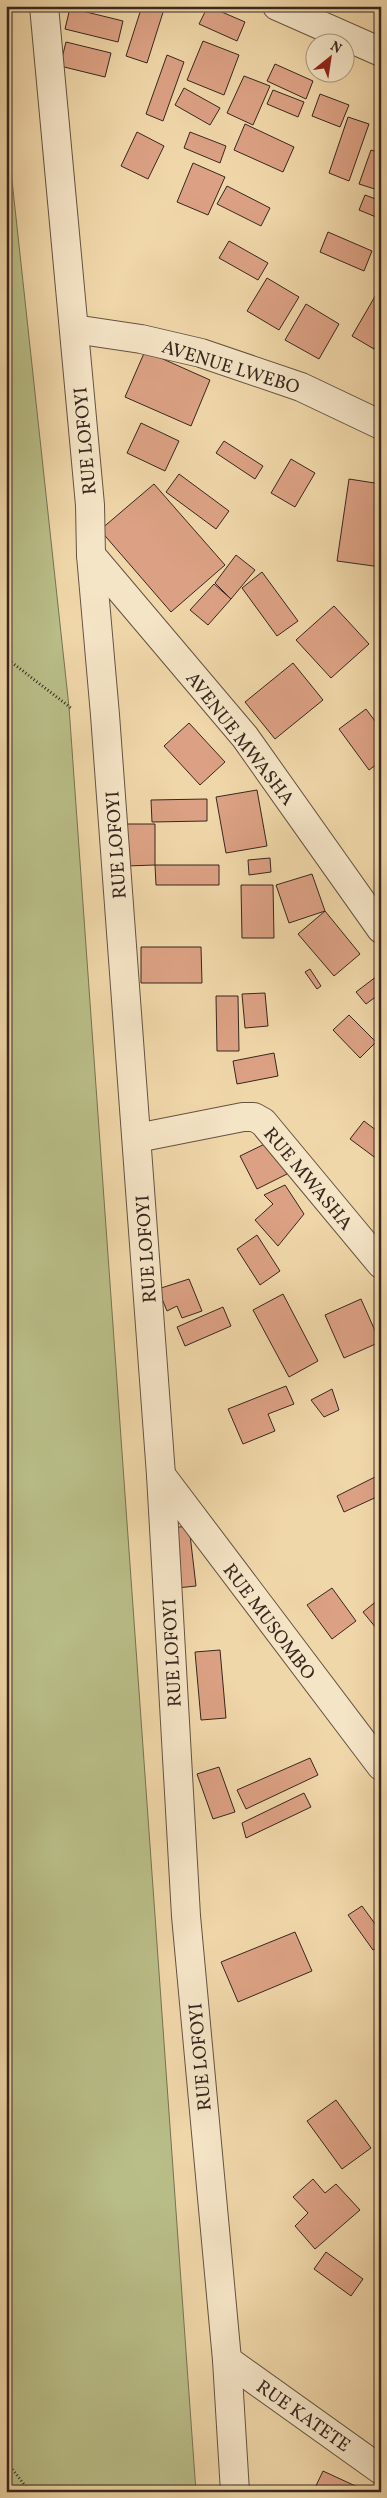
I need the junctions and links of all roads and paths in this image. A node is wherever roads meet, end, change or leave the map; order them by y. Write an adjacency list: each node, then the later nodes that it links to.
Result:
1 (44, 6): 4 (street, RUE LOFOYI)
2 (278, 6): 3 (street)
3 (381, 52)
4 (74, 329): 5 (street, AVENUE LWEBO); 6 (street, RUE LOFOYI)
5 (381, 425)
6 (91, 555): 8 (street, RUE LOFOYI); 9 (street, AVENUE MWASHA)
7 (6, 658): 8 (path)
8 (105, 715): 10 (street, RUE LOFOYI)
9 (381, 929)
10 (136, 1138): 11 (street, RUE MWASHA); 12 (street, RUE LOFOYI)
11 (381, 1264)
12 (161, 1475): 13 (street, RUE MUSOMBO); 14 (street, RUE LOFOYI)
13 (381, 1766)
14 (227, 2360): 16 (street, RUE KATETE); 18 (street, RUE LOFOYI)
15 (6, 2461): 17 (path)
16 (381, 2470)
17 (30, 2492)
18 (235, 2492)

